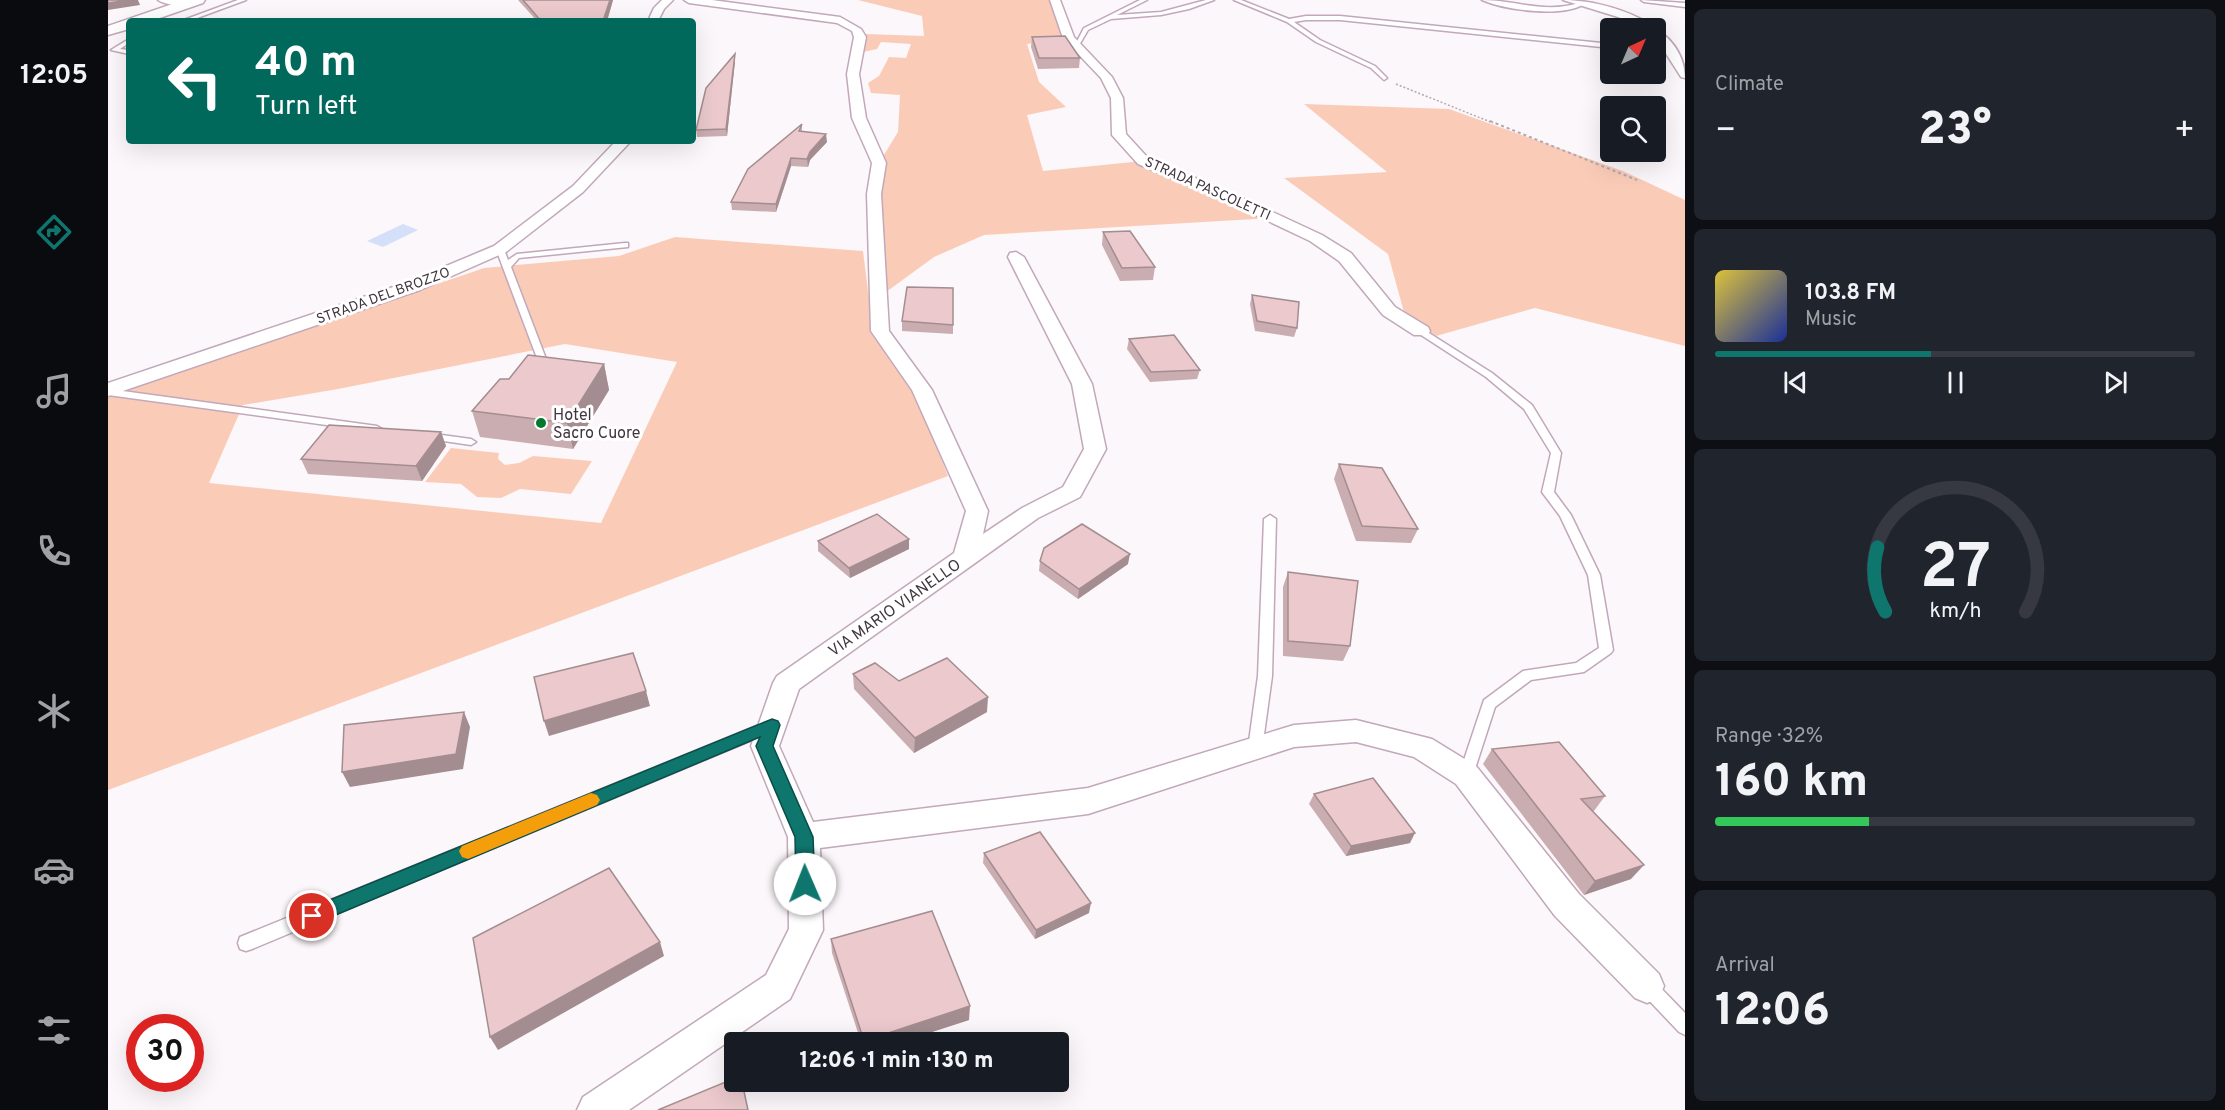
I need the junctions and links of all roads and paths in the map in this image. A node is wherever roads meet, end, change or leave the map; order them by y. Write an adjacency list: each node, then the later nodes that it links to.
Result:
1 (163, 0): 12 (street)
2 (243, 0): 17 (lane)
3 (668, 0): 18 (street)
4 (689, 0): 45 (street, VIA MARIO VIANELLO)
5 (1055, 0): 26 (street, STRADA PASCOLETTI)
6 (1144, 0): 15 (lane)
7 (1211, 0): 15 (lane)
8 (1237, 0): 20 (lane)
9 (1485, 0): 13 (lane)
10 (1568, 0): 13 (street)
11 (1644, 0): 14 (lane)
12 (194, 2): 16 (main road)
13 (1581, 4): 19 (street)
14 (1685, 5)
15 (1110, 17): 26 (lane)
16 (146, 18)
17 (192, 18)
18 (654, 18)
19 (1629, 18)
20 (1289, 21): 25 (lane); 31 (lane)
21 (126, 25): 22 (main road)
22 (108, 31)
23 (126, 43): 29 (lane)
24 (1666, 44): 28 (street)
25 (1600, 45)
26 (1076, 46): 38 (street, STRADA PASCOLETTI)
27 (1666, 51): 28 (lane)
28 (1672, 51): 30 (street)
29 (126, 52)
30 (1685, 74)
31 (1384, 78): 33 (path)
32 (621, 144): 35 (street, STRADA DEL BROZZO)
33 (1637, 180)
34 (625, 245): 37 (lane)
35 (500, 249): 37 (lane); 40 (street, STRADA DEL BROZZO)
36 (1016, 257): 45 (street)
37 (506, 268): 39 (lane)
38 (1421, 331): 48 (lane)
39 (546, 373)
40 (108, 391): 41 (lane)
41 (389, 431)
42 (413, 434): 43 (lane)
43 (471, 442)
44 (1270, 519): 47 (lane)
45 (965, 557): 46 (street, VIA MARIO VIANELLO)
46 (772, 725): 49 (street, VIA MARIO VIANELLO); 50 (lane)
47 (1255, 748): 48 (street); 49 (street)
48 (1466, 775): 51 (street)
49 (804, 837): 53 (street, VIA MARIO VIANELLO)
50 (246, 943)
51 (1647, 986): 52 (lane)
52 (1685, 1026)
53 (596, 1110)

